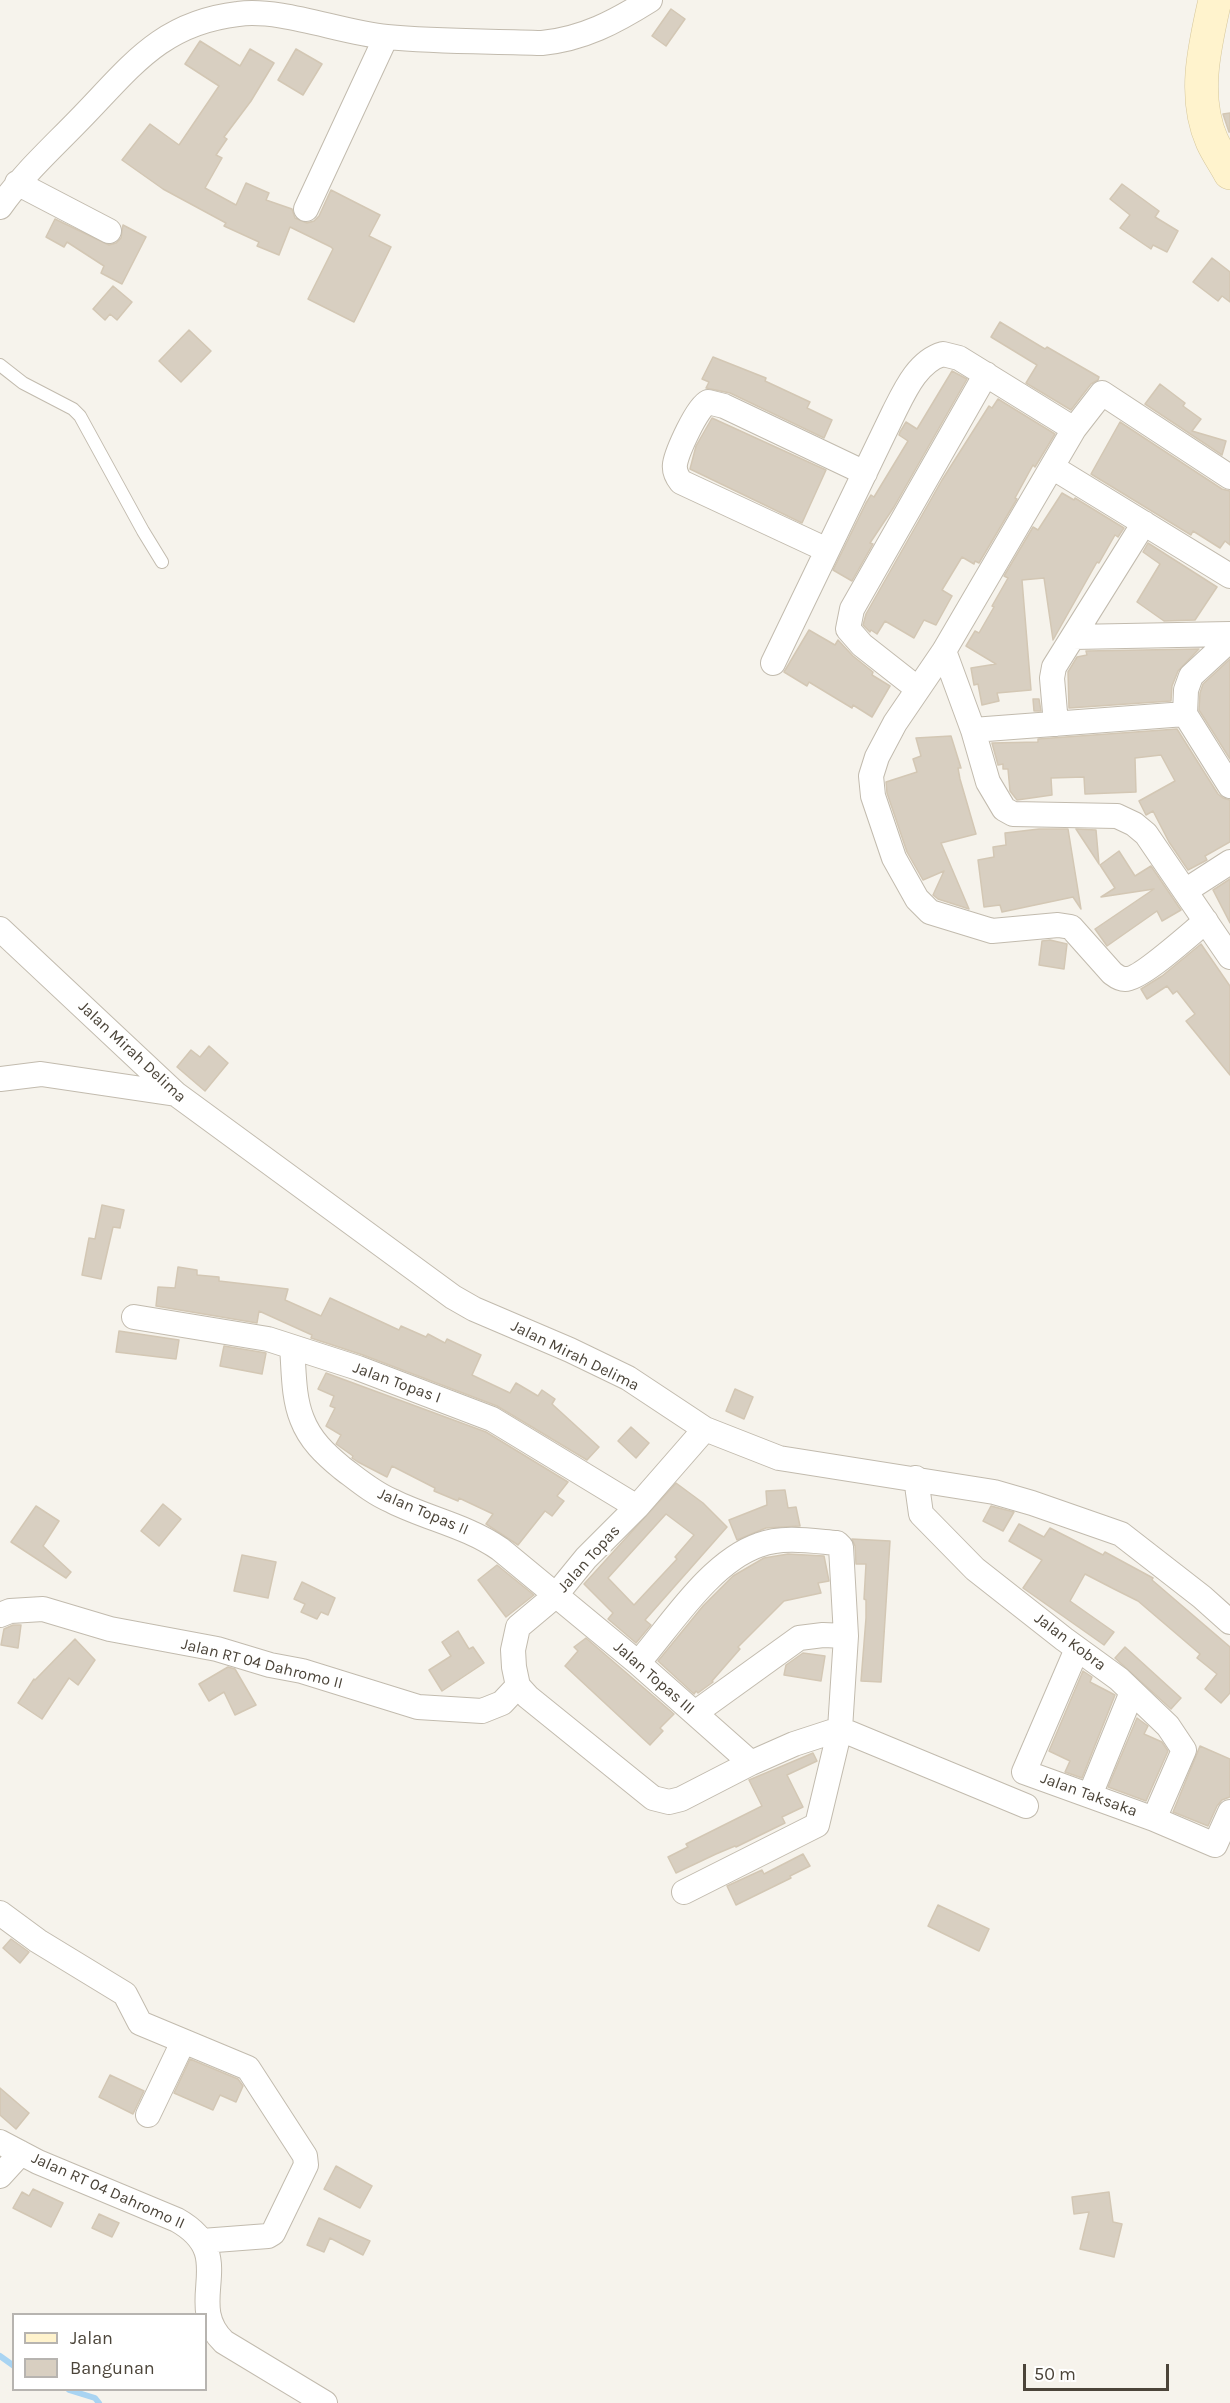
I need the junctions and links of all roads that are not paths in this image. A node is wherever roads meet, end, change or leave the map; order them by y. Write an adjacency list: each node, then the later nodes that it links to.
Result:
1 (650, 0): 3 (street)
2 (1215, 0): 4 (street)
3 (386, 37): 5 (street); 7 (street)
4 (1230, 173)
5 (17, 183): 6 (street); 8 (street)
6 (0, 207)
7 (306, 209)
8 (109, 231)
9 (0, 365): 17 (lane)
10 (986, 374): 11 (street); 13 (street); 24 (street)
11 (1074, 429): 12 (street); 14 (street)
12 (1052, 467): 15 (street); 22 (street)
13 (865, 473): 16 (street); 16 (street)
14 (1230, 477)
15 (1144, 523): 18 (street); 20 (street)
16 (827, 550): 23 (street)
17 (162, 562)
18 (1230, 576)
19 (1230, 634): 20 (street)
20 (1073, 637): 26 (street)
21 (1230, 640): 25 (street)
22 (944, 651): 24 (street); 27 (street)
23 (773, 663)
24 (918, 689): 31 (street)
25 (1185, 714): 26 (street); 28 (street)
26 (1056, 724): 27 (street)
27 (973, 730): 30 (street)
28 (1230, 786)
29 (1230, 862): 30 (street)
30 (1185, 891): 31 (street)
31 (1206, 921): 33 (street)
32 (0, 929): 35 (street, Jalan Mirah Delima)
33 (1230, 957)
34 (0, 1079): 35 (street)
35 (176, 1095): 38 (street, Jalan Mirah Delima)
36 (134, 1317): 37 (street, Jalan Topas I)
37 (292, 1347): 40 (street, Jalan Topas I); 41 (street, Jalan Topas II)
38 (705, 1430): 39 (street, Jalan Mirah Delima); 40 (street, Jalan Topas)
39 (916, 1478): 43 (street, Jalan Mirah Delima); 45 (street, Jalan Kobra)
40 (638, 1507): 41 (street, Jalan Topas)
41 (555, 1596): 46 (street, Jalan Topas III); 47 (street, Jalan Topas)
42 (0, 1615): 47 (street, Jalan RT 04 Dahromo II)
43 (1230, 1622)
44 (846, 1636): 46 (street); 49 (street); 50 (street)
45 (1077, 1648): 48 (street, Jalan Kobra); 52 (street, Jalan Taksaka)
46 (638, 1663): 49 (street, Jalan Topas III)
47 (523, 1692): 51 (street)
48 (1132, 1692): 52 (street); 54 (street, Jalan Kobra)
49 (695, 1713): 51 (street, Jalan Topas III)
50 (840, 1729): 51 (street); 53 (street); 56 (street)
51 (750, 1763)
52 (1089, 1795): 54 (street, Jalan Taksaka)
53 (1026, 1806)
54 (1154, 1819): 55 (street, Jalan Taksaka)
55 (1228, 1822)
56 (684, 1892)
57 (0, 1913): 58 (street)
58 (183, 2042): 59 (street); 62 (street)
59 (148, 2115)
60 (10, 2147): 61 (street); 62 (street, Jalan RT 04 Dahromo II)
61 (0, 2176)
62 (202, 2241): 63 (street, Jalan RT 04 Dahromo II)
63 (325, 2403)

